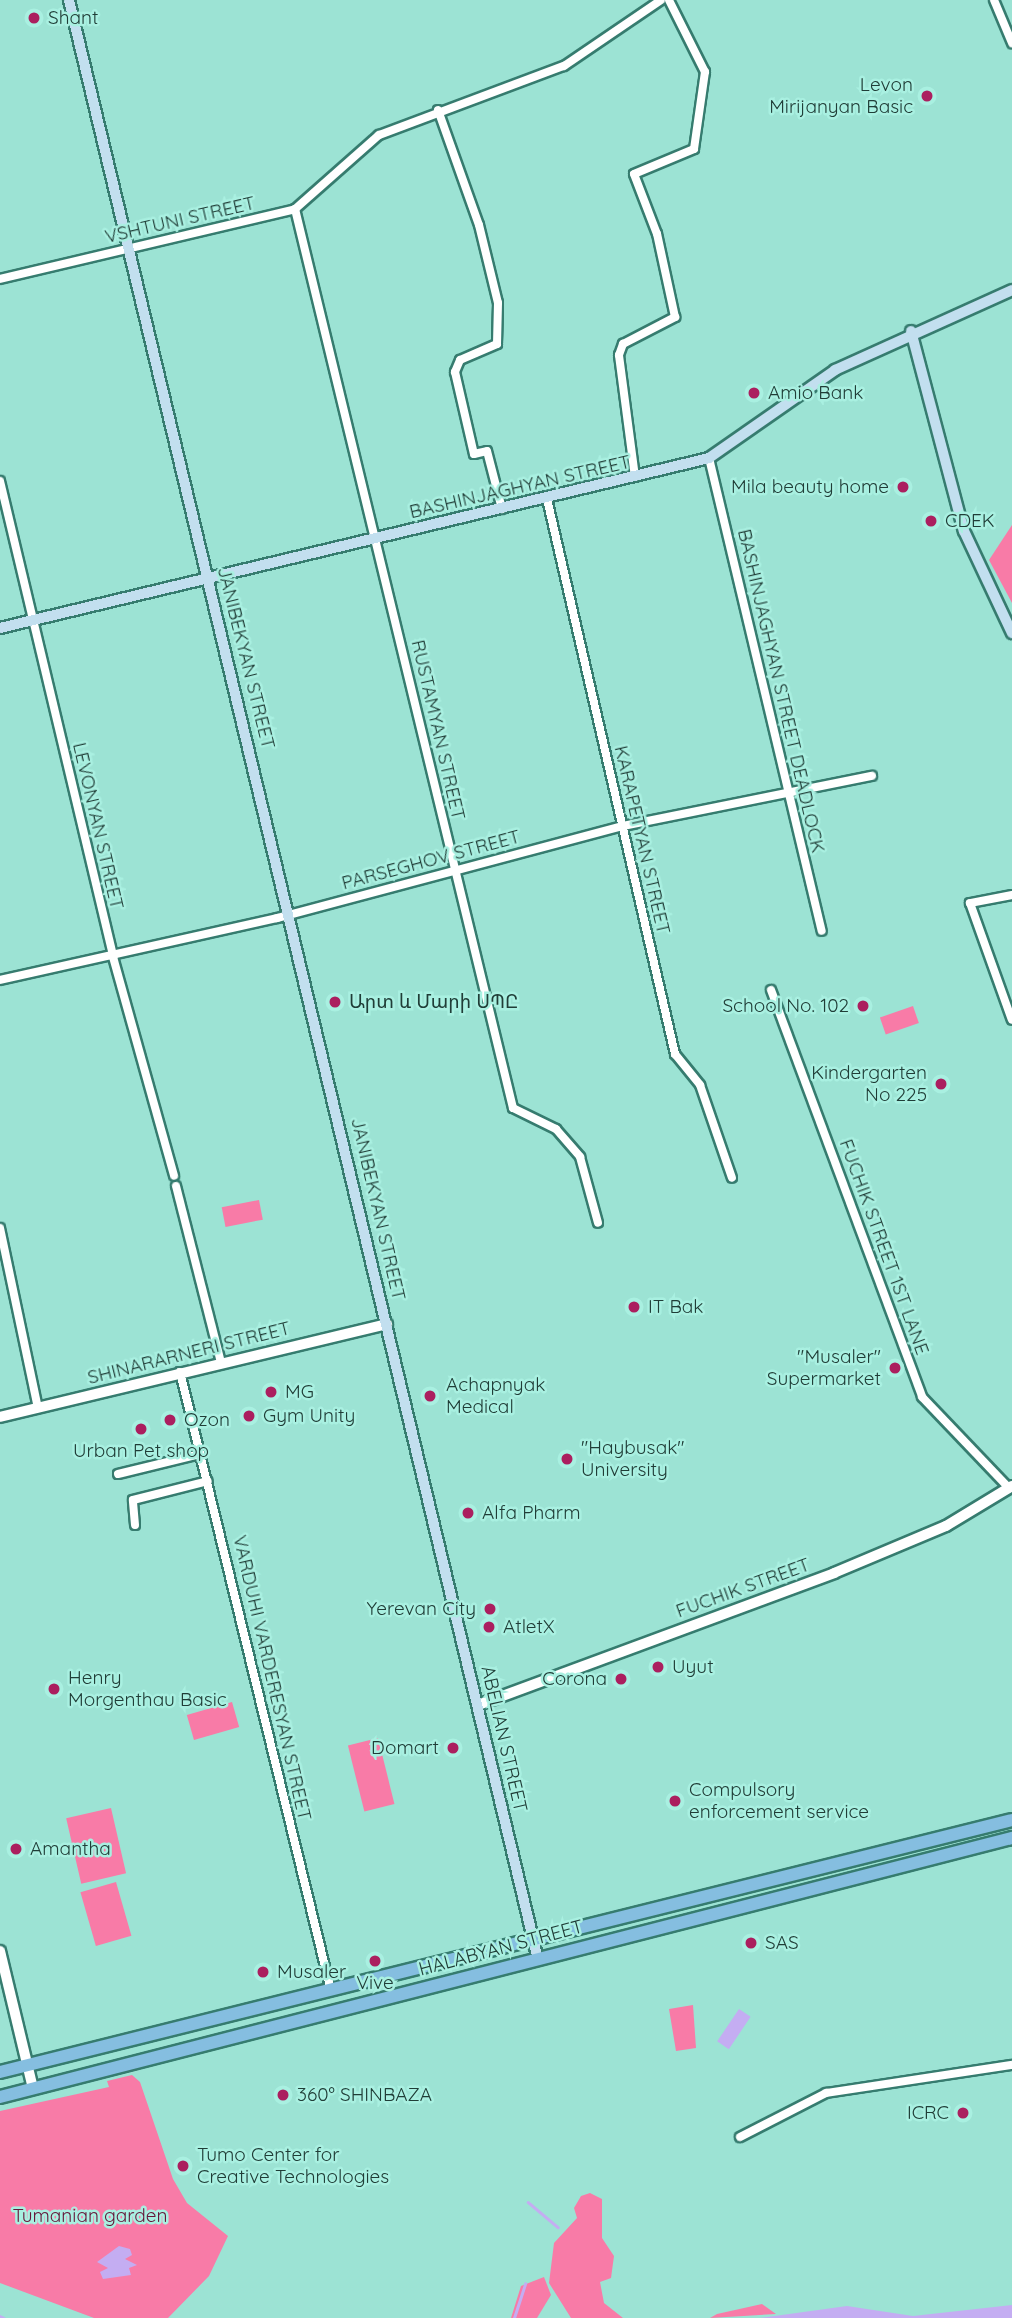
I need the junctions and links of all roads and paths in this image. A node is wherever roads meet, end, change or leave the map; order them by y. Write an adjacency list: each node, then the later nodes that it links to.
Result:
1 (69, 0): 8 (main road, JANIBEKYAN STREET)
2 (661, 0): 6 (street, VSHTUNI STREET)
3 (668, 0): 13 (street)
4 (994, 0): 5 (street)
5 (1012, 43)
6 (438, 110): 7 (street, VSHTUNI STREET); 16 (street)
7 (295, 209): 8 (street, VSHTUNI STREET); 17 (street, RUSTAMYAN STREET)
8 (129, 248): 9 (street, VSHTUNI STREET); 18 (main road, JANIBEKYAN STREET)
9 (0, 279)
10 (1012, 288): 11 (main road, BASHINJAGHYAN STREET)
11 (909, 333): 12 (main road, BASHINJAGHYAN STREET); 21 (main road)
12 (709, 458): 13 (main road, BASHINJAGHYAN STREET); 23 (street, BASHINJAGHYAN STREET DEADLOCK)
13 (635, 477): 15 (main road, BASHINJAGHYAN STREET)
14 (0, 481): 19 (street, LEVONYAN STREET)
15 (547, 499): 16 (main road, BASHINJAGHYAN STREET); 24 (street, KARAPETYAN STREET)
16 (502, 509): 17 (main road, BASHINJAGHYAN STREET)
17 (376, 538): 18 (main road, BASHINJAGHYAN STREET); 25 (street, RUSTAMYAN STREET)
18 (208, 577): 19 (main road, BASHINJAGHYAN STREET); 27 (main road, JANIBEKYAN STREET)
19 (33, 620): 20 (main road, BASHINJAGHYAN STREET); 29 (street, LEVONYAN STREET)
20 (0, 628)
21 (1012, 631)
22 (872, 776): 23 (street, PARSEGHOV STREET)
23 (789, 793): 24 (street, PARSEGHOV STREET); 28 (street, BASHINJAGHYAN STREET DEADLOCK)
24 (623, 826): 25 (street, PARSEGHOV STREET); 34 (street, KARAPETYAN STREET)
25 (454, 869): 27 (street, PARSEGHOV STREET); 36 (street, RUSTAMYAN STREET)
26 (1012, 895): 32 (street)
27 (290, 914): 29 (street, PARSEGHOV STREET); 38 (main road, JANIBEKYAN STREET)
28 (822, 931)
29 (113, 957): 30 (street, PARSEGHOV STREET); 33 (street, LEVONYAN STREET)
30 (0, 980)
31 (771, 990): 46 (street, FUCHIK STREET 1ST LANE)
32 (1012, 1020)
33 (174, 1176)
34 (732, 1178)
35 (176, 1186): 39 (street)
36 (598, 1223)
37 (0, 1228): 41 (street)
38 (387, 1324): 39 (street, SHINARARNERI STREET); 48 (main road, ABELIAN STREET)
39 (221, 1362): 40 (street, SHINARARNERI STREET)
40 (180, 1372): 41 (street, SHINARARNERI STREET); 43 (street, VARDUHI VARDERESYAN STREET)
41 (38, 1408): 42 (street, SHINARARNERI STREET)
42 (0, 1418)
43 (200, 1454): 44 (street); 45 (street, VARDUHI VARDERESYAN STREET)
44 (118, 1474)
45 (208, 1481): 47 (street); 58 (street, VARDUHI VARDERESYAN STREET)
46 (1011, 1487): 48 (street, FUCHIK STREET)
47 (135, 1525)
48 (478, 1705): 55 (main road, ABELIAN STREET)
49 (1012, 1820): 51 (main road, HALABYAN STREET)
50 (1012, 1838): 52 (main road, HALABYAN STREET)
51 (918, 1843): 52 (main road); 53 (main road, HALABYAN STREET)
52 (924, 1860): 54 (main road, HALABYAN STREET)
53 (666, 1905): 54 (main road); 55 (main road, HALABYAN STREET)
54 (670, 1924): 57 (main road, HALABYAN STREET)
55 (534, 1939): 57 (main road, ABELIAN STREET); 58 (main road, HALABYAN STREET)
56 (0, 1951): 60 (street)
57 (538, 1959): 62 (main road, HALABYAN STREET)
58 (331, 1991): 60 (main road, HALABYAN STREET)
59 (1012, 2065): 64 (street)
60 (27, 2066): 61 (main road, HALABYAN STREET); 62 (street)
61 (0, 2072)
62 (33, 2088): 63 (main road, HALABYAN STREET)
63 (0, 2097)
64 (740, 2137)

